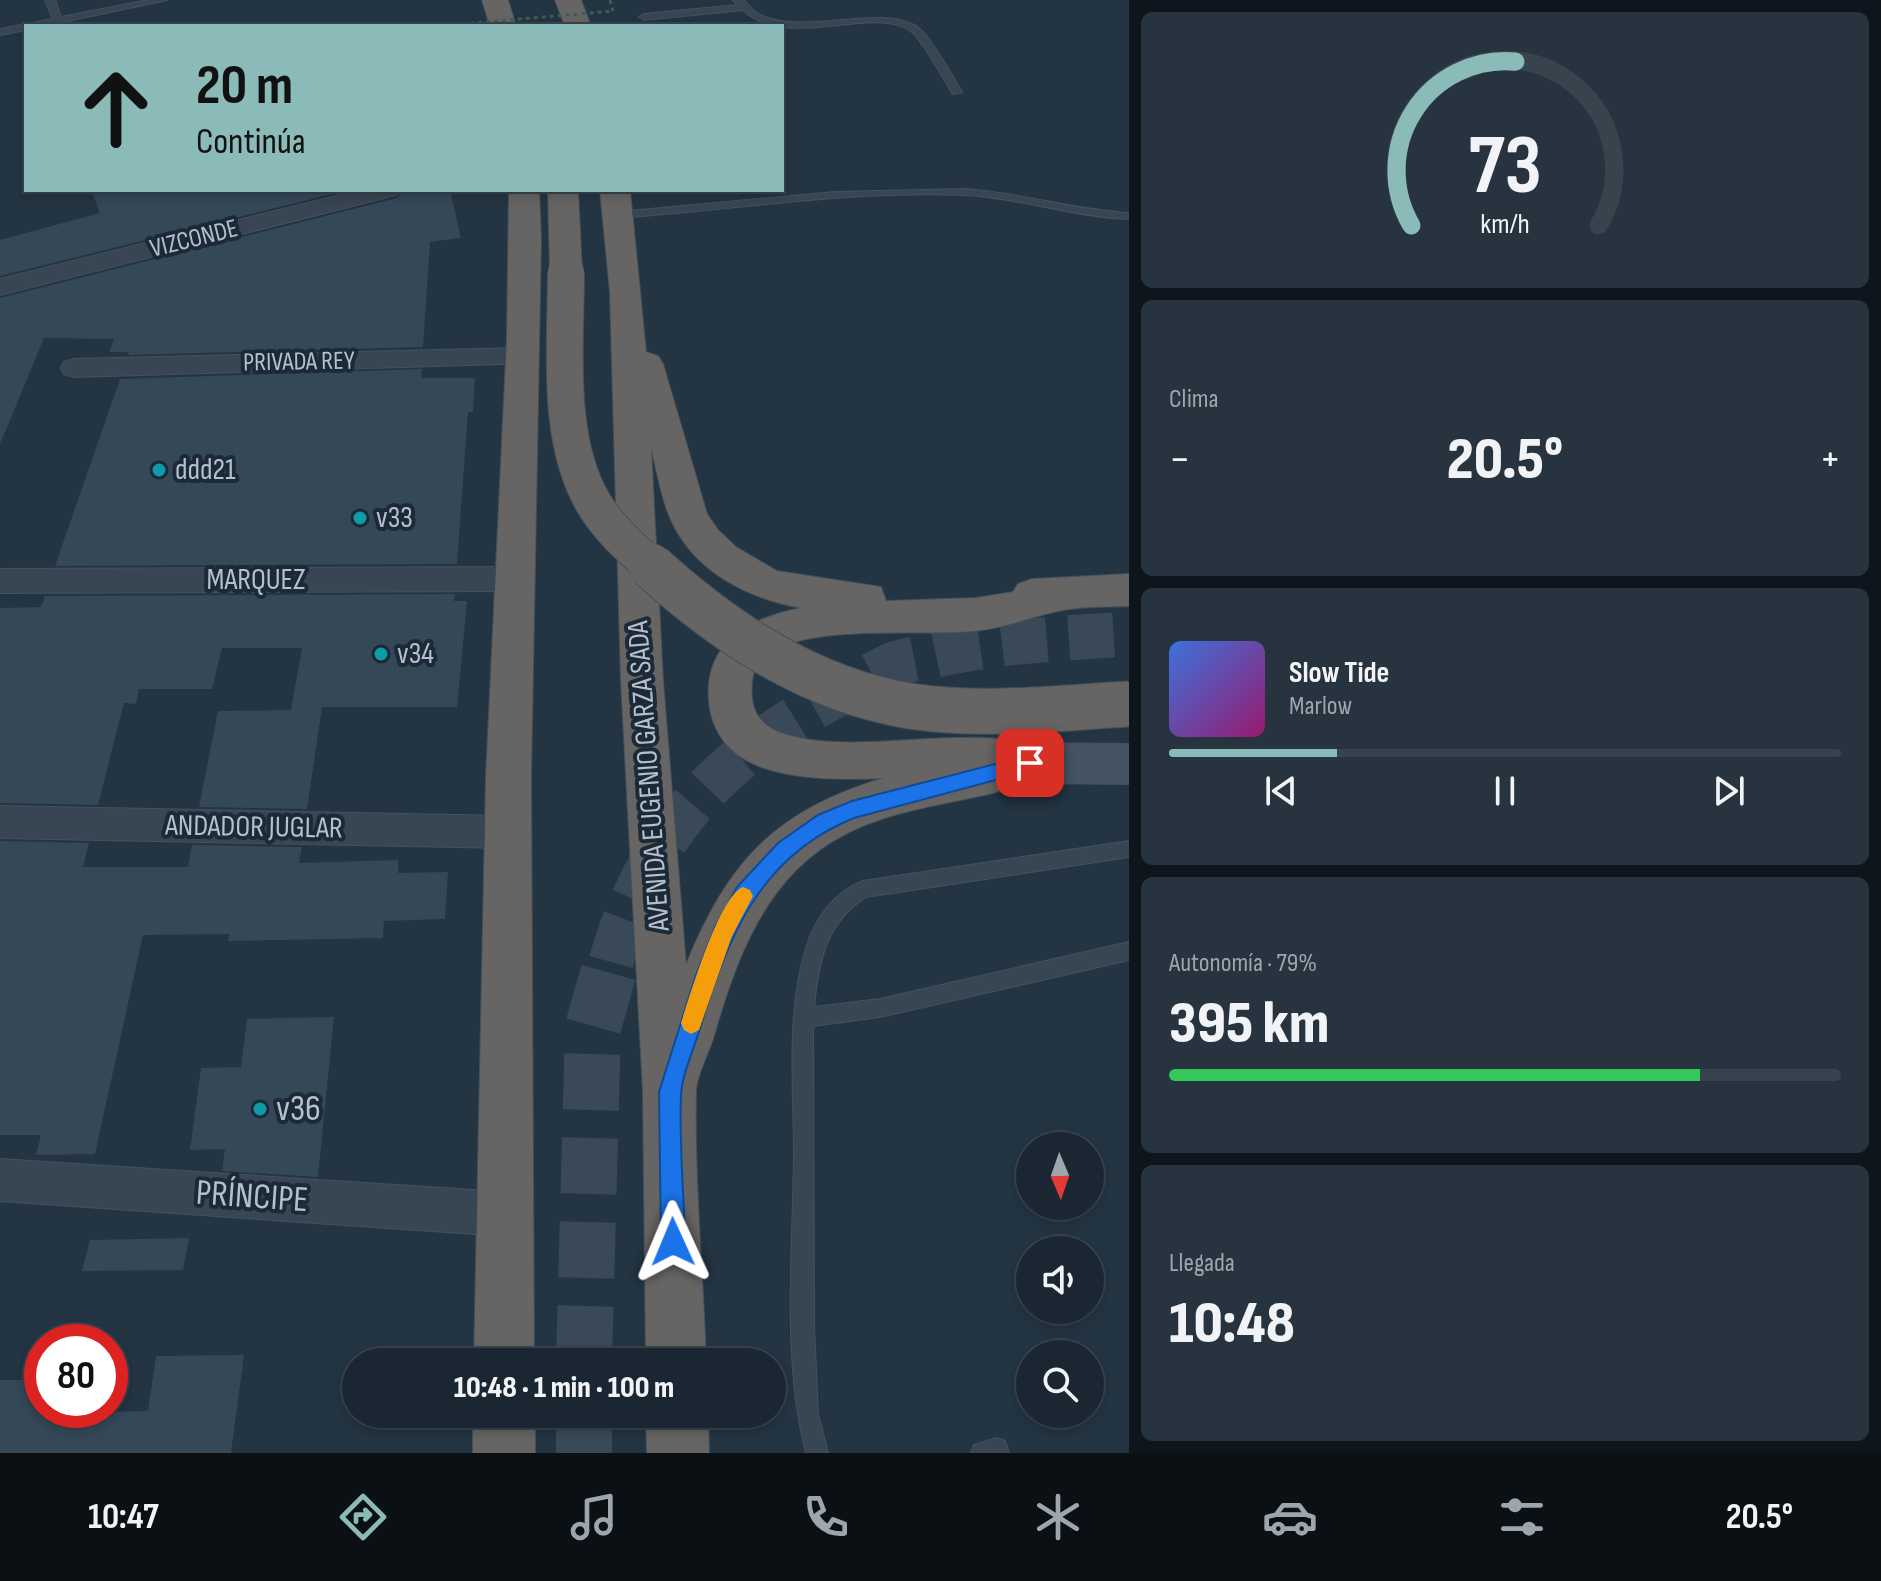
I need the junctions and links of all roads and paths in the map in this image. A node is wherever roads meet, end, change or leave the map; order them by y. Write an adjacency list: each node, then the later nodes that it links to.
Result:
1 (50, 0): 8 (lane)
2 (162, 0): 8 (lane)
3 (495, 0): 11 (highway)
4 (568, 0): 12 (highway)
5 (610, 0): 10 (path, bridge)
6 (741, 4): 7 (lane); 15 (lane)
7 (644, 17)
8 (58, 20): 9 (lane)
9 (37, 24)
10 (473, 24)
11 (502, 24)
12 (577, 24)
13 (24, 27): 14 (lane)
14 (0, 32)
15 (957, 92)
16 (380, 192): 21 (street, VIZCONDE)
17 (524, 192): 23 (highway)
18 (563, 192): 29 (highway, bridge)
19 (616, 202): 20 (lane); 22 (highway, AVENIDA EUGENIO GARZA SADA)
20 (1129, 216)
21 (0, 287)
22 (626, 292): 28 (highway); 37 (highway, AVENIDA EUGENIO GARZA SADA)
23 (524, 357): 24 (street, PRIVADA REY); 25 (highway)
24 (74, 368)
25 (513, 579): 26 (street, MARQUEZ); 33 (highway)
26 (0, 581)
27 (1129, 590): 28 (highway)
28 (1062, 594): 30 (highway)
29 (1129, 704)
30 (1030, 763): 31 (main road); 37 (highway)
31 (1128, 765)
32 (0, 822): 33 (street, ANDADOR JUGLAR)
33 (507, 832): 39 (highway)
34 (1129, 849): 36 (lane)
35 (1129, 951): 36 (lane)
36 (804, 1018): 46 (lane)
37 (670, 1092): 41 (highway, AVENIDA EUGENIO GARZA SADA)
38 (0, 1180): 39 (street, PRÍNCIPE)
39 (504, 1214): 40 (highway)
40 (504, 1348)
41 (676, 1348)
42 (504, 1428): 44 (highway)
43 (677, 1428): 45 (highway)
44 (504, 1453)
45 (678, 1453)
46 (817, 1453)
47 (982, 1453): 48 (lane)
48 (998, 1453)

